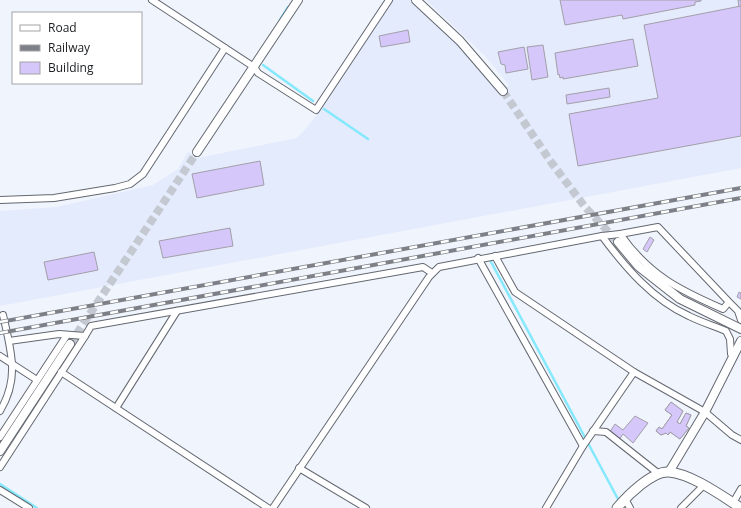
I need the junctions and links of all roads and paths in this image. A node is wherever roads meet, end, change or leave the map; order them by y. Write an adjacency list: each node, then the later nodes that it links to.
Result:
1 (152, 0): 5 (street)
2 (389, 0): 6 (street)
3 (416, 0): 7 (street)
4 (295, 1): 6 (street)
5 (225, 48): 6 (street); 9 (street)
6 (254, 67): 8 (street)
7 (503, 91)
8 (197, 152)
9 (0, 200)
10 (602, 236): 11 (street); 12 (street); 27 (street)
11 (619, 238): 15 (street); 15 (street); 20 (street)
12 (495, 256): 13 (street); 30 (street)
13 (478, 258): 14 (street); 38 (street)
14 (432, 273): 17 (street); 41 (street)
15 (729, 302): 16 (street)
16 (740, 309): 19 (street)
17 (177, 311): 22 (street); 32 (street)
18 (3, 315): 23 (street)
19 (741, 320)
20 (741, 329)
21 (67, 335): 22 (street); 23 (street); 31 (street)
22 (85, 336): 29 (street)
23 (9, 341): 28 (street)
24 (741, 341): 27 (street)
25 (70, 344): 39 (street)
26 (0, 356): 28 (street)
27 (734, 356): 34 (street)
28 (13, 365): 31 (street); 33 (street)
29 (61, 372): 32 (street); 40 (street)
30 (634, 372): 34 (street); 35 (street)
31 (37, 380): 36 (street)
32 (116, 408): 50 (street)
33 (0, 411)
34 (705, 412): 37 (street); 42 (street)
35 (593, 431): 38 (street); 43 (street)
36 (0, 437)
37 (741, 440)
38 (583, 446): 53 (street)
39 (0, 451)
40 (0, 467)
41 (299, 468): 51 (street); 52 (street)
42 (669, 472): 43 (main road); 44 (main road)
43 (659, 474): 47 (main road)
44 (704, 485): 48 (main road); 55 (street)
45 (741, 489): 48 (street)
46 (0, 490): 49 (street)
47 (621, 504): 54 (street)
48 (737, 506)
49 (29, 508)
50 (268, 508)
51 (272, 508)
52 (366, 508)
53 (546, 508)
54 (630, 508)
55 (682, 508)

